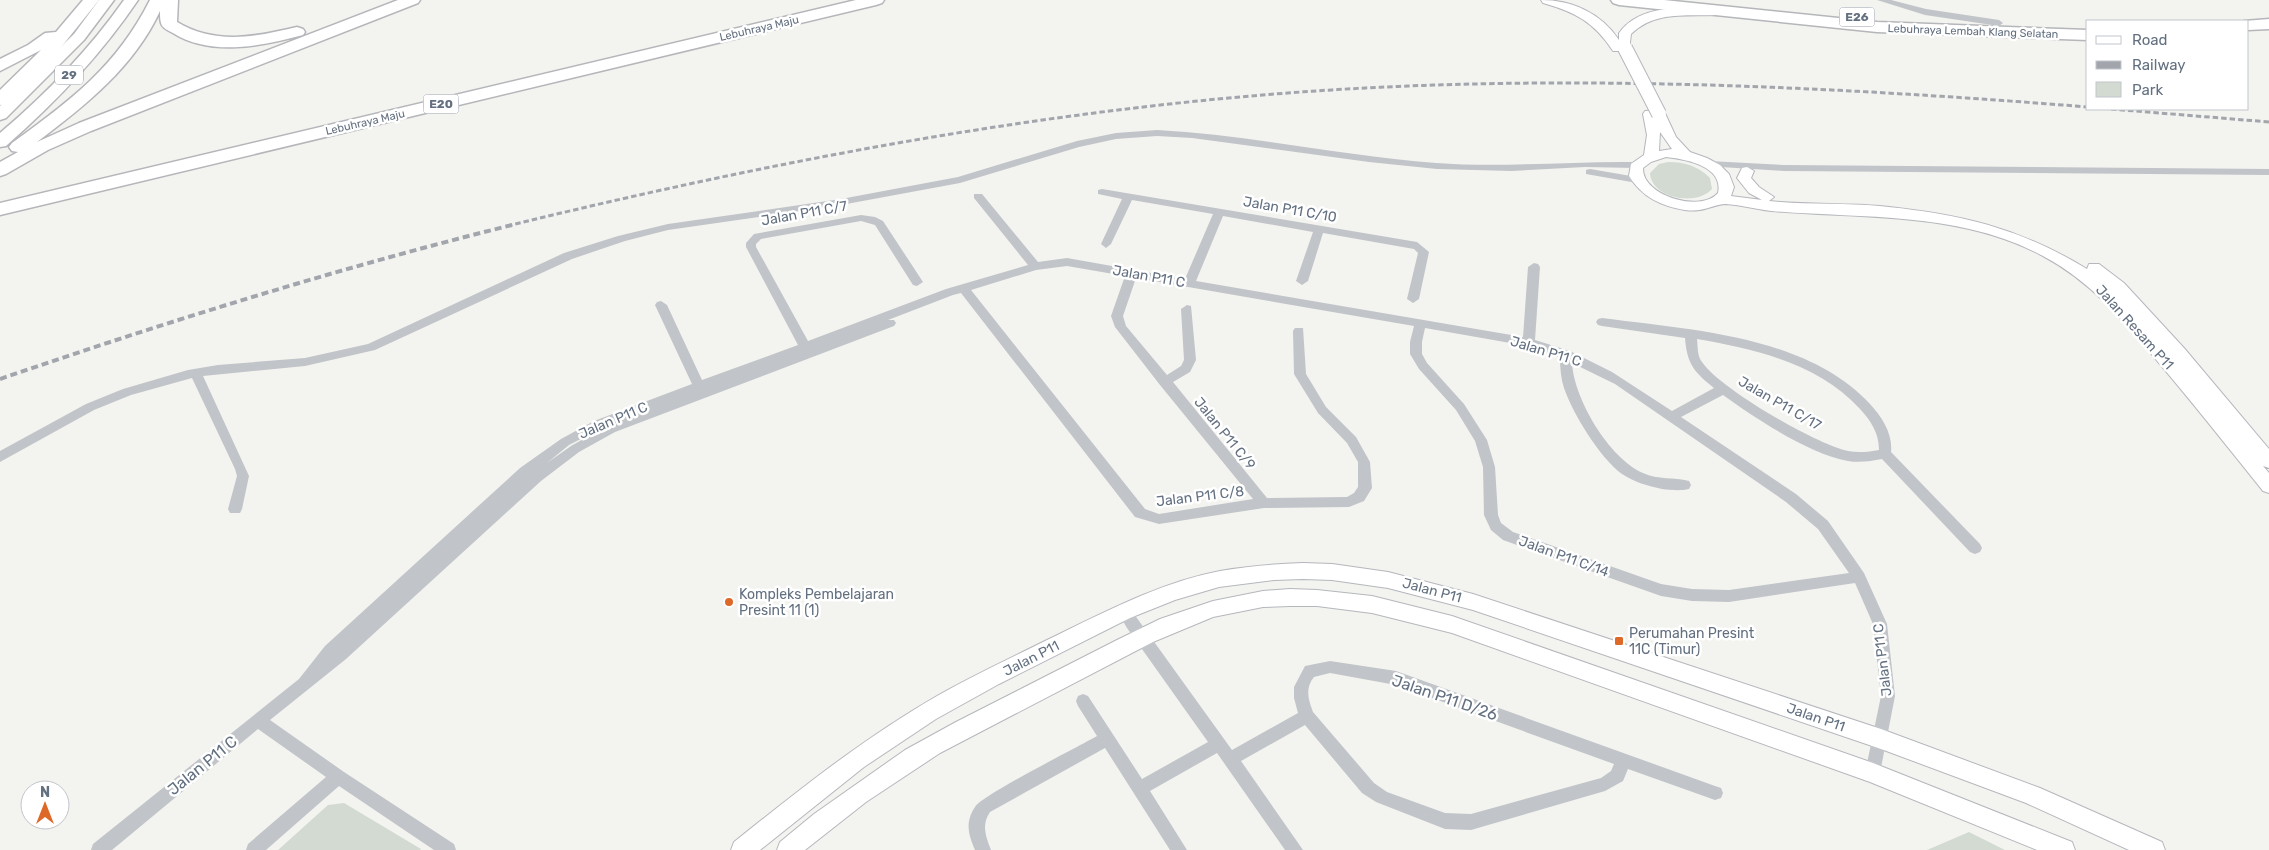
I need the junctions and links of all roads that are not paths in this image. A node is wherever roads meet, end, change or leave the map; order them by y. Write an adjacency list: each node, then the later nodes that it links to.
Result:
1 (87, 0): 24 (highway)
2 (90, 0): 25 (highway)
3 (107, 0): 26 (highway, 29)
4 (131, 0): 28 (highway, 29)
5 (158, 0): 31 (highway)
6 (170, 0): 7 (highway)
7 (375, 0)
8 (412, 0): 34 (highway)
9 (830, 0): 43 (highway, Lebuhraya Maju / E20)
10 (876, 0): 43 (highway, Lebuhraya Maju / E20)
11 (1547, 0): 23 (main road)
12 (1619, 0): 15 (highway, Lebuhraya Lembah Klang Selatan / E26)
13 (1692, 0): 16 (highway, Lebuhraya Lembah Klang Selatan / E26)
14 (1881, 0): 16 (street)
15 (1716, 11): 20 (highway, Lebuhraya Lembah Klang Selatan / E26); 23 (main road)
16 (1999, 24): 18 (highway, Lebuhraya Lembah Klang Selatan / E26)
17 (2269, 24): 19 (highway)
18 (2086, 25)
19 (2249, 25)
20 (2086, 34)
21 (2269, 34): 22 (highway)
22 (2249, 35)
23 (1621, 48): 27 (main road, bridge)
24 (0, 66)
25 (0, 100)
26 (0, 114)
27 (1654, 114): 29 (main road); 30 (main road)
28 (0, 142)
29 (1685, 154): 30 (main road); 32 (main road)
30 (1650, 156): 36 (main road)
31 (0, 160)
32 (1709, 164): 33 (street); 38 (main road)
33 (1784, 168): 35 (street); 37 (street)
34 (0, 170)
35 (1747, 171): 38 (street); 42 (main road)
36 (1637, 172): 38 (main road); 64 (street)
37 (2269, 172)
38 (1725, 188): 42 (main road, Jalan Resam P11); 73 (main road, Jalan Resam P11)
39 (1102, 192): 41 (street, Jalan P11 C/10)
40 (978, 196): 47 (street)
41 (1128, 197): 44 (street, Jalan P11 C/10); 46 (street)
42 (1767, 197): 71 (main road, Jalan Resam P11)
43 (4, 202)
44 (1219, 212): 45 (street, Jalan P11 C/10); 52 (street)
45 (1319, 229): 50 (street); 54 (street, Jalan P11 C/10)
46 (1106, 244)
47 (1034, 265): 49 (street, Jalan P11 C); 53 (street, Jalan P11 C)
48 (1534, 267): 61 (street)
49 (1132, 273): 52 (street, Jalan P11 C); 65 (street, Jalan P11 C/9)
50 (1302, 280)
51 (917, 282): 62 (street, Jalan P11 C/7)
52 (1189, 283): 57 (street, Jalan P11 C)
53 (964, 289): 62 (street, Jalan P11 C); 74 (street, Jalan P11 C/8); 80 (street, Jalan P11 C)
54 (1413, 299)
55 (661, 305): 66 (street)
56 (1187, 308): 65 (street)
57 (1421, 322): 61 (street, Jalan P11 C); 77 (street, Jalan P11 C/14)
58 (1602, 322): 60 (street)
59 (1299, 331): 74 (street, Jalan P11 C/8)
60 (1691, 335): 67 (street, Jalan P11 C/17); 69 (street)
61 (1529, 342): 63 (street, Jalan P11 C)
62 (804, 345): 66 (street, Jalan P11 C)
63 (1566, 354): 68 (street, Jalan P11 C); 72 (street)
64 (196, 373): 70 (street); 75 (street)
65 (1164, 382): 74 (street, Jalan P11 C/9)
66 (698, 386): 80 (street, Jalan P11 C)
67 (1723, 389): 68 (street); 69 (street, Jalan P11 C/17)
68 (1671, 417): 77 (street, Jalan P11 C)
69 (1885, 453): 76 (street)
70 (0, 457)
71 (2269, 461)
72 (1684, 485)
73 (2269, 486)
74 (1264, 503)
75 (235, 510)
76 (1975, 548)
77 (1859, 578): 85 (street, Jalan P11 C)
78 (1124, 611): 79 (street); 85 (main road, Jalan P11); 96 (main road, Jalan P11)
79 (1140, 638): 86 (street); 89 (main road, Jalan P11); 97 (main road, Jalan P11)
80 (306, 680): 83 (street, Jalan P11 C)
81 (1083, 701): 84 (street)
82 (1307, 716): 87 (street); 88 (street, Jalan P11 D/26); 88 (street, Jalan P11 D/26)
83 (258, 720): 90 (street); 93 (street, Jalan P11 C)
84 (1106, 739): 91 (street); 98 (street)
85 (1881, 739): 89 (street, Jalan P11 C); 102 (main road, Jalan P11)
86 (1219, 744): 87 (street); 91 (street)
87 (1230, 759): 100 (street)
88 (1623, 760): 92 (street, Jalan P11 D/26)
89 (1873, 773): 101 (main road, Jalan P11)
90 (338, 777): 94 (street); 95 (street)
91 (1139, 789): 99 (street)
92 (1715, 793)
93 (99, 850)
94 (254, 850)
95 (446, 850)
96 (742, 850)
97 (788, 850)
98 (983, 850)
99 (1179, 850)
100 (1294, 850)
101 (2064, 850)
102 (2154, 850)

